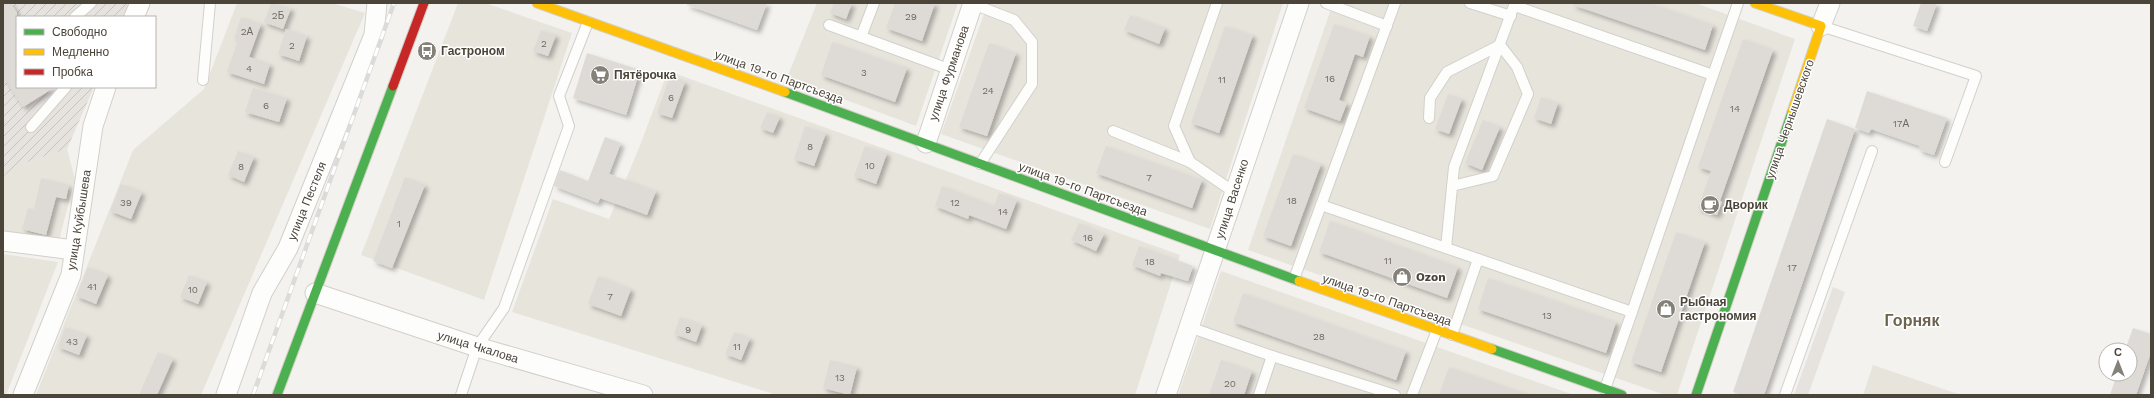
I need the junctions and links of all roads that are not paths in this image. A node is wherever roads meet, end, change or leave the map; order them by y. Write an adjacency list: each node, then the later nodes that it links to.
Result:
1 (91, 3): 18 (lane)
2 (140, 3): 19 (street)
3 (210, 3): 29 (lane)
4 (376, 3): 58 (street, улица Пестеля)
5 (424, 3): 49 (street)
6 (537, 3): 21 (street, улица 19-го Партсъезда)
7 (874, 3): 25 (lane)
8 (1218, 3): 37 (lane)
9 (1299, 3): 41 (street, улица Васенко)
10 (1326, 3): 23 (lane)
11 (1395, 3): 23 (lane)
12 (1470, 3): 20 (lane)
13 (1738, 3): 28 (lane)
14 (1755, 3): 24 (street)
15 (1830, 3): 24 (street, улица Чернышевского)
16 (973, 4): 27 (street, улица Фурманова); 39 (lane)
17 (1515, 5): 20 (lane); 28 (lane)
18 (76, 16)
19 (134, 16)
20 (1511, 16): 26 (lane)
21 (588, 22): 35 (street, улица 19-го Партсъезда); 54 (lane)
22 (829, 25): 25 (lane)
23 (1387, 26): 42 (lane)
24 (1821, 26): 38 (lane); 67 (street, улица Чернышевского)
25 (861, 37): 27 (lane)
26 (1500, 45): 32 (lane); 40 (lane); 40 (lane)
27 (951, 70): 35 (street, улица Фурманова)
28 (1713, 76): 50 (lane)
29 (202, 80)
30 (65, 88): 33 (lane)
31 (106, 88): 45 (street, улица Куйбышева)
32 (1429, 118)
33 (32, 127)
34 (1113, 131): 37 (lane)
35 (926, 143): 39 (street, улица 19-го Партсъезда)
36 (1872, 151): 68 (lane)
37 (1190, 162): 41 (lane)
38 (1945, 162)
39 (980, 164): 46 (street, улица 19-го Партсъезда)
40 (1452, 186): 44 (lane)
41 (1234, 192): 46 (street, улица Васенко)
42 (1321, 205): 44 (lane); 48 (lane)
43 (3, 241): 45 (street)
44 (1446, 248): 47 (lane)
45 (74, 250): 57 (street, улица Куйбышева)
46 (1216, 250): 48 (street, улица 19-го Партсъезда); 51 (street, улица Васенко)
47 (1478, 259): 50 (lane); 53 (lane)
48 (1294, 280): 52 (street, улица 19-го Партсъезда)
49 (315, 293): 54 (street, улица Чкалова); 59 (street)
50 (1632, 312): 56 (lane)
51 (1189, 327): 55 (lane); 62 (street, улица Васенко)
52 (1437, 330): 53 (street, улица 19-го Партсъезда); 65 (lane)
53 (1452, 335): 56 (street, улица 19-го Партсъезда)
54 (477, 347): 60 (lane); 61 (street, улица Чкалова)
55 (1272, 356): 63 (lane); 64 (lane)
56 (1605, 389): 66 (street, улица 19-го Партсъезда)
57 (23, 395)
58 (226, 395)
59 (277, 395)
60 (462, 395)
61 (644, 395)
62 (1166, 395)
63 (1259, 395)
64 (1395, 395)
65 (1412, 395)
66 (1622, 395)
67 (1696, 395)
68 (1785, 395)

